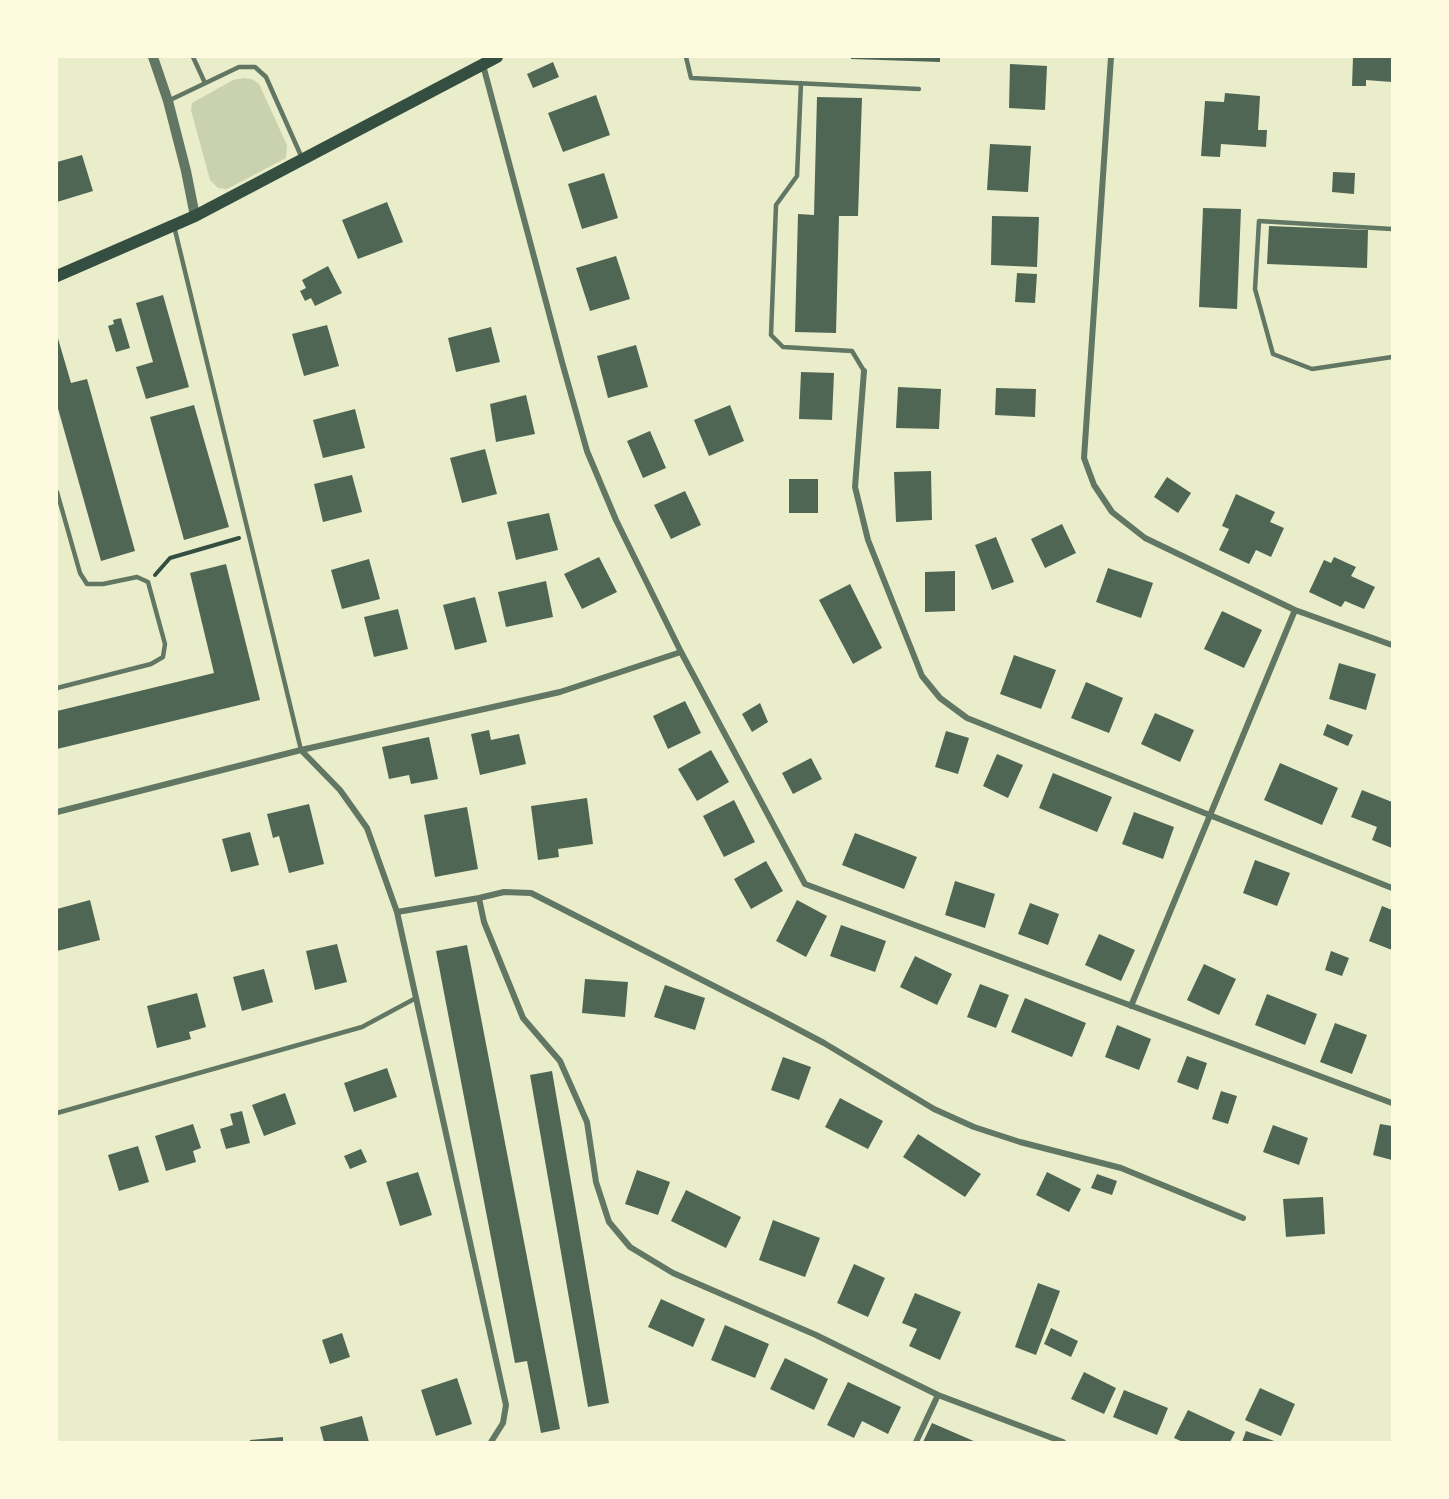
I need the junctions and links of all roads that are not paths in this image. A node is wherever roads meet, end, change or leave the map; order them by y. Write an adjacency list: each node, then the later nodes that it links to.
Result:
1 (153, 57): 10 (street)
2 (194, 57): 7 (lane)
3 (497, 57): 6 (main road)
4 (686, 57): 8 (lane)
5 (1111, 57): 19 (street)
6 (483, 64): 11 (main road); 21 (street)
7 (205, 83): 10 (lane); 11 (lane)
8 (801, 83): 9 (lane); 17 (lane)
9 (919, 88)
10 (168, 101): 12 (street)
11 (302, 159): 12 (main road)
12 (195, 216): 13 (main road)
13 (174, 226): 15 (main road); 23 (lane)
14 (1392, 229): 16 (lane)
15 (57, 276)
16 (1392, 357)
17 (864, 371): 25 (street)
18 (57, 492): 22 (lane)
19 (1295, 610): 20 (street); 25 (street)
20 (1392, 645)
21 (681, 652): 23 (street); 30 (street)
22 (57, 688)
23 (300, 750): 24 (street); 28 (street)
24 (57, 812)
25 (1210, 816): 26 (street); 30 (street)
26 (1392, 888)
27 (479, 898): 28 (street); 33 (street); 34 (street)
28 (397, 912): 29 (street)
29 (416, 998): 32 (lane); 35 (street)
30 (1131, 1006): 31 (street)
31 (1392, 1102)
32 (57, 1113)
33 (1243, 1218)
34 (938, 1395): 36 (street); 37 (street)
35 (491, 1442)
36 (916, 1442)
37 (1063, 1442)

